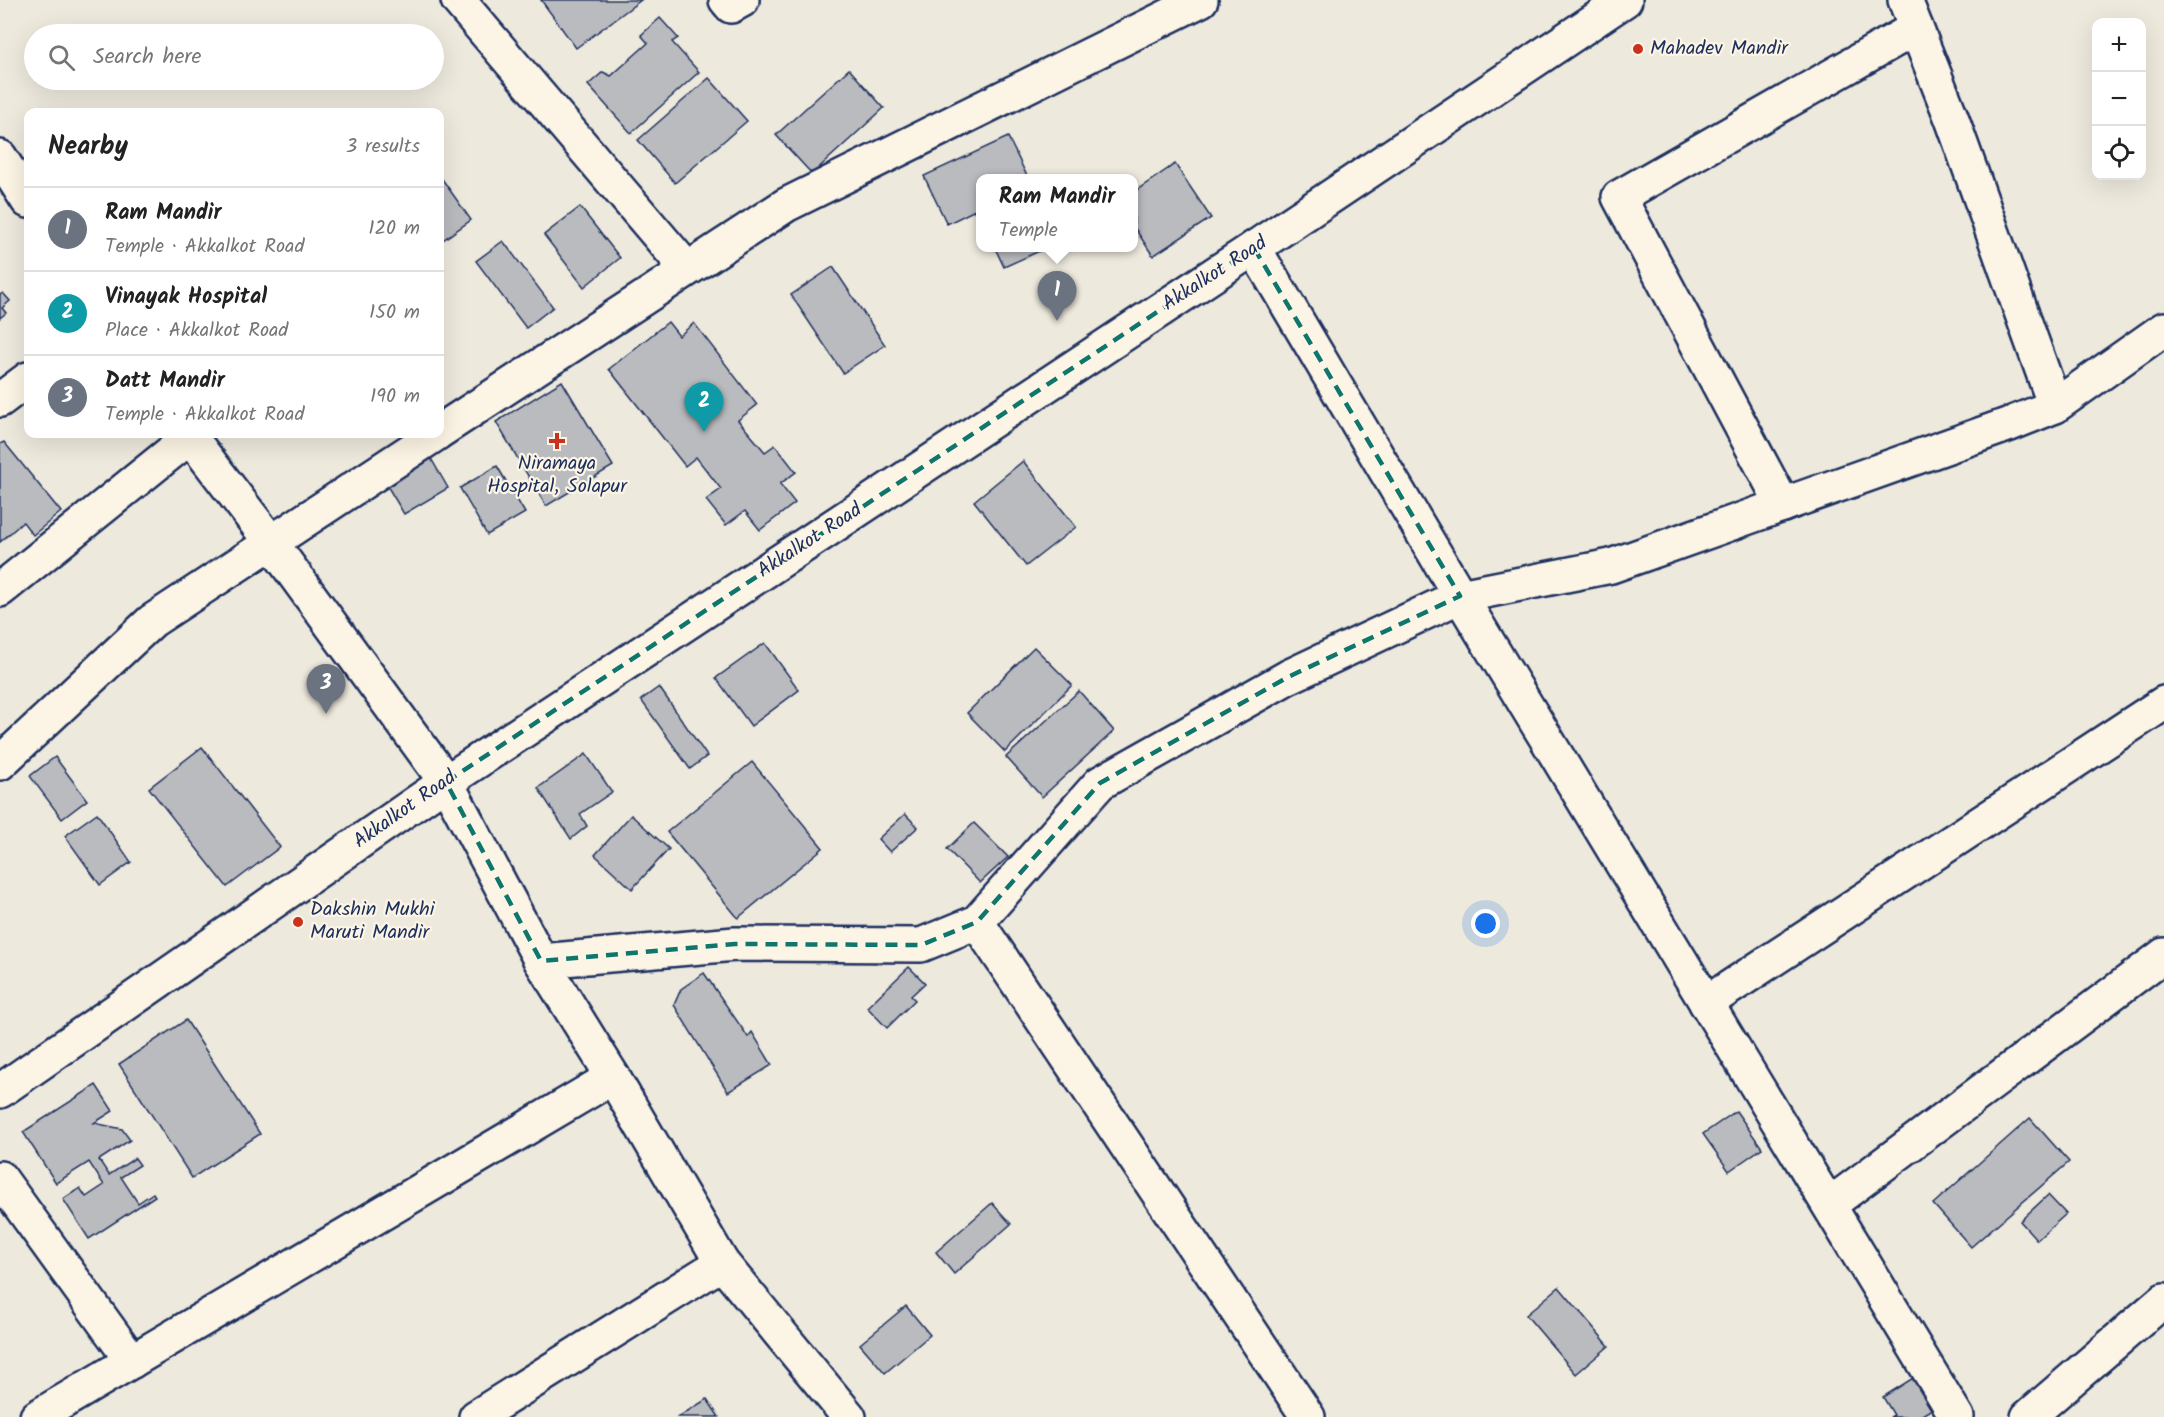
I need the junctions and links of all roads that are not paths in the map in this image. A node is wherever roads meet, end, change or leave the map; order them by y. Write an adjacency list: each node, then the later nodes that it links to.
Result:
1 (458, 0): 10 (street)
2 (726, 0): 3 (street)
3 (742, 0)
4 (1201, 0): 10 (street)
5 (1625, 0): 9 (street, Akkalkot Road)
6 (1910, 14): 14 (street); 19 (street)
7 (0, 157): 8 (street)
8 (24, 195)
9 (1254, 248): 22 (street); 25 (street, Akkalkot Road)
10 (687, 269): 15 (street)
11 (2164, 329): 14 (street)
12 (24, 382): 13 (street)
13 (0, 400)
14 (2055, 406): 19 (street)
15 (444, 428)
16 (185, 438): 21 (street)
17 (191, 438): 20 (street)
18 (429, 438): 20 (street)
19 (1783, 505): 22 (street)
20 (270, 541): 24 (street); 25 (street)
21 (0, 590)
22 (1460, 596): 26 (street); 29 (street)
23 (2164, 703): 29 (street)
24 (0, 763)
25 (446, 782): 28 (street); 31 (street, Akkalkot Road)
26 (977, 922): 28 (street); 40 (street)
27 (2164, 955): 33 (street)
28 (541, 961): 30 (street)
29 (1706, 1003): 33 (street)
30 (613, 1077): 34 (street); 36 (street)
31 (0, 1091)
32 (0, 1178): 36 (street)
33 (1829, 1205): 41 (street)
34 (722, 1263): 38 (street); 39 (street)
35 (2164, 1300): 42 (street)
36 (132, 1361): 37 (street)
37 (37, 1417)
38 (476, 1417)
39 (849, 1417)
40 (1308, 1417)
41 (1957, 1417)
42 (2028, 1417)

